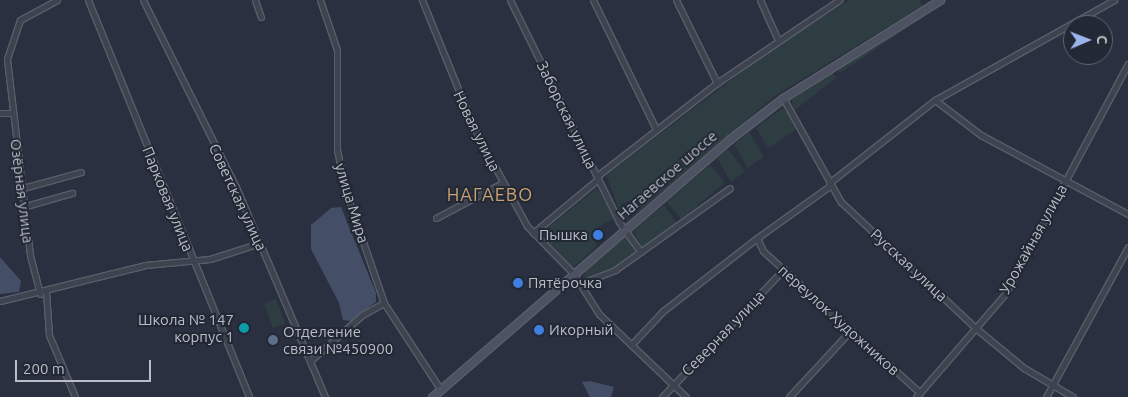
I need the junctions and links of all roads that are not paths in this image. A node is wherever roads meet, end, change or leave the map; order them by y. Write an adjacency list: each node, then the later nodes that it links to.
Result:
1 (56, 0): 22 (street, Озёрная улица)
2 (88, 0): 41 (street, Парковая улица)
3 (143, 0): 38 (street, Советская улица)
4 (255, 0): 15 (street)
5 (320, 0): 48 (street, улица Мира)
6 (422, 0): 27 (street, Новая улица)
7 (510, 0): 25 (street, Заборская улица)
8 (593, 0): 23 (street)
9 (676, 0): 18 (street)
10 (760, 0): 16 (street)
11 (839, 0): 16 (street)
12 (940, 0): 14 (street, Нагаевское шоссе)
13 (1114, 0): 20 (street)
14 (927, 3): 19 (street, Нагаевское шоссе)
15 (261, 17)
16 (778, 40): 18 (street)
17 (1128, 64): 26 (street, Урожайная улица)
18 (717, 83): 23 (street)
19 (783, 98): 28 (street, Русская улица); 35 (street, Нагаевское шоссе)
20 (936, 100): 26 (street); 28 (street)
21 (0, 113): 22 (street)
22 (11, 113): 29 (street, Озёрная улица)
23 (656, 129): 25 (street)
24 (81, 172): 29 (street)
25 (598, 178): 35 (street, Заборская улица); 36 (street)
26 (1066, 180): 33 (street); 50 (street, Урожайная улица)
27 (502, 183): 34 (street); 36 (street, Новая улица)
28 (830, 184): 37 (street); 50 (street, Русская улица)
29 (23, 188): 32 (street, Озёрная улица)
30 (730, 188): 40 (street)
31 (72, 192): 32 (street)
32 (26, 206): 46 (street, Озёрная улица)
33 (1128, 214)
34 (436, 218)
35 (625, 228): 40 (street, Заборская улица); 43 (street, Нагаевское шоссе)
36 (533, 233): 43 (street, Новая улица)
37 (757, 238): 42 (street, переулок Художников); 51 (street)
38 (260, 243): 41 (street); 52 (street, Советская улица)
39 (1128, 247): 54 (street)
40 (641, 252): 44 (street)
41 (192, 259): 45 (street); 58 (street, Парковая улица)
42 (784, 269): 49 (street, переулок Художников); 53 (street, Северная улица)
43 (573, 273): 44 (street, Новая улица); 55 (street, Нагаевское шоссе)
44 (579, 284): 51 (street, Новая улица)
45 (46, 292): 46 (street); 57 (street)
46 (40, 294): 47 (street)
47 (0, 301)
48 (384, 303): 52 (street); 55 (street, улица Мира)
49 (851, 330): 56 (street, переулок Художников); 62 (street)
50 (978, 330): 54 (street, Русская улица); 56 (street, Урожайная улица)
51 (631, 345): 53 (street, Новая улица)
52 (310, 361): 59 (street, Советская улица)
53 (673, 385): 60 (street, Северная улица); 61 (street, Новая улица)
54 (1053, 385): 63 (street); 64 (street, Русская улица)
55 (437, 394)
56 (918, 395)
57 (75, 397)
58 (249, 397)
59 (325, 397)
60 (662, 397)
61 (686, 397)
62 (788, 397)
63 (1046, 397)
64 (1073, 397)

